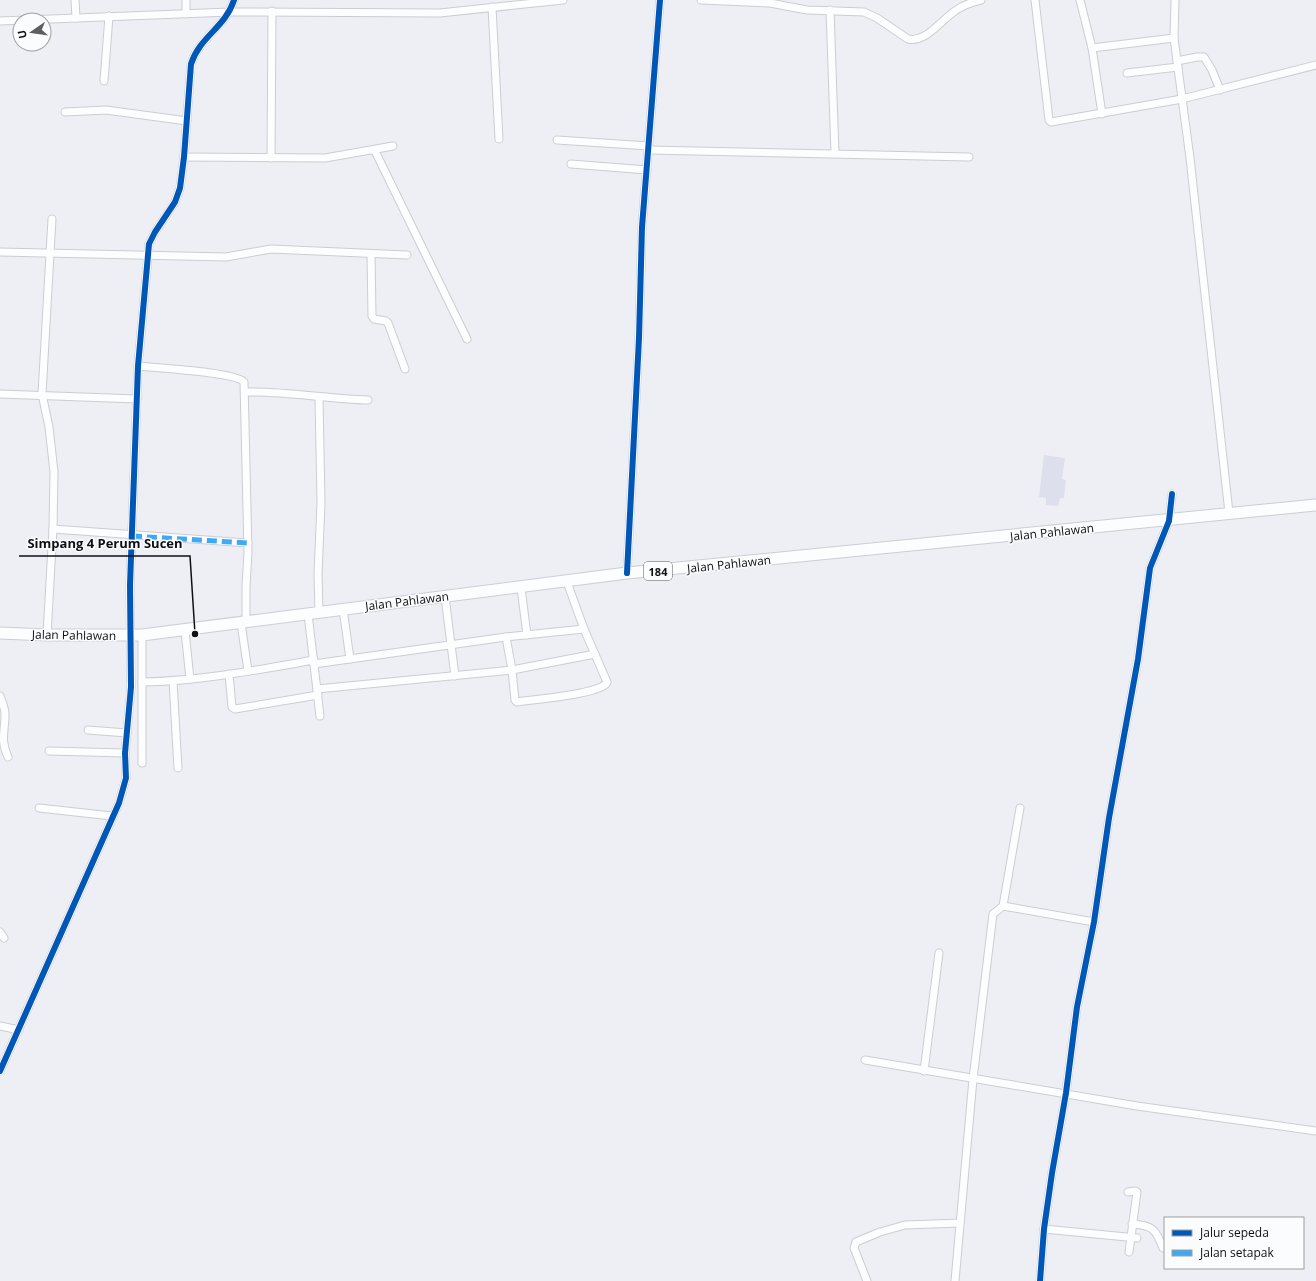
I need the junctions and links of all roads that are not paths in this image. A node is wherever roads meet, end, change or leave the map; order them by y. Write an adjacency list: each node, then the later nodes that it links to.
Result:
1 (75, 0): 17 (street)
2 (186, 0): 15 (street)
3 (234, 0): 14 (street)
4 (562, 0): 11 (street)
5 (660, 0): 33 (street)
6 (701, 0): 12 (street)
7 (981, 0): 12 (street)
8 (1035, 0): 28 (street)
9 (1080, 0): 20 (street)
10 (1175, 0): 19 (street)
11 (492, 7): 13 (street); 30 (street)
12 (830, 10): 35 (street)
13 (272, 11): 14 (street); 38 (street)
14 (230, 12): 15 (street); 29 (street)
15 (186, 13): 16 (street)
16 (109, 16): 17 (street); 24 (street)
17 (76, 18): 18 (street)
18 (0, 20)
19 (1174, 38): 20 (street); 21 (street)
20 (1092, 48): 28 (street)
21 (1177, 64): 23 (street); 25 (street); 26 (street)
22 (1316, 65): 25 (street)
23 (1127, 73)
24 (104, 81)
25 (1220, 90): 26 (street)
26 (1182, 99): 28 (street); 58 (street)
27 (65, 112): 29 (street)
28 (1102, 114)
29 (187, 121): 36 (street)
30 (500, 139)
31 (557, 140): 33 (street)
32 (393, 146): 34 (street)
33 (649, 148): 35 (street); 40 (street)
34 (375, 151): 38 (street); 47 (street)
35 (835, 154): 37 (street)
36 (184, 157): 38 (street); 44 (street)
37 (969, 157)
38 (271, 158)
39 (571, 164): 40 (street)
40 (647, 170): 63 (street)
41 (52, 219): 43 (street)
42 (0, 252): 43 (street)
43 (50, 252): 44 (street); 52 (street)
44 (148, 254): 45 (street); 48 (street)
45 (371, 254): 46 (street); 49 (street)
46 (407, 255)
47 (467, 339)
48 (138, 366): 50 (street); 54 (street)
49 (405, 369)
50 (246, 392): 53 (street); 62 (street)
51 (0, 394): 52 (street)
52 (42, 394): 54 (street); 60 (street)
53 (320, 398): 55 (street); 68 (street)
54 (137, 399): 61 (street)
55 (368, 400)
56 (1172, 494): 59 (street)
57 (1316, 505): 58 (main road, Jalan Pahlawan / 184)
58 (1229, 513): 59 (main road, Jalan Pahlawan / 184)
59 (1169, 521): 63 (main road, Jalan Pahlawan / 184); 103 (street)
60 (53, 529): 61 (street); 74 (street)
61 (132, 536): 62 (street); 75 (street)
62 (248, 543): 70 (street)
63 (627, 574): 64 (main road, Jalan Pahlawan / 184)
64 (567, 582): 65 (main road, Jalan Pahlawan / 184); 71 (street)
65 (521, 588): 66 (main road, Jalan Pahlawan / 184); 76 (street)
66 (445, 597): 67 (main road, Jalan Pahlawan / 184); 78 (street)
67 (343, 609): 68 (main road, Jalan Pahlawan / 184); 80 (street)
68 (320, 612): 69 (main road, Jalan Pahlawan / 184)
69 (308, 614): 70 (main road, Jalan Pahlawan / 184); 81 (street)
70 (244, 622): 72 (main road, Jalan Pahlawan / 184); 83 (street)
71 (584, 629): 76 (street); 79 (street)
72 (186, 631): 75 (main road, Jalan Pahlawan / 184); 86 (street)
73 (0, 633): 74 (main road, Jalan Pahlawan / 184)
74 (47, 635): 75 (main road, Jalan Pahlawan / 184)
75 (137, 635): 88 (street); 93 (street)
76 (527, 635): 77 (street)
77 (506, 636): 78 (street); 82 (street)
78 (451, 644): 80 (street); 85 (street)
79 (595, 654): 82 (street); 82 (street)
80 (350, 659): 81 (street)
81 (314, 662): 83 (street); 89 (street)
82 (512, 670): 85 (street)
83 (248, 671): 84 (street)
84 (229, 674): 86 (street); 89 (street)
85 (455, 676): 89 (street)
86 (190, 679): 87 (street)
87 (173, 681): 88 (street); 98 (street)
88 (142, 682): 97 (street)
89 (317, 692): 91 (street)
90 (0, 696): 96 (street)
91 (320, 716)
92 (88, 730): 93 (street)
93 (127, 733): 95 (street)
94 (50, 751): 95 (street)
95 (125, 753): 101 (street)
96 (8, 757)
97 (142, 763)
98 (178, 768)
99 (39, 808): 101 (street)
100 (1020, 808): 102 (street)
101 (112, 816): 106 (street)
102 (1003, 906): 103 (street); 110 (street)
103 (1094, 922): 111 (street)
104 (940, 953): 109 (street)
105 (0, 1026): 106 (street)
106 (19, 1030): 108 (street)
107 (865, 1060): 109 (street)
108 (0, 1071)
109 (924, 1071): 110 (street)
110 (973, 1079): 111 (street); 114 (street)
111 (1066, 1093): 112 (street); 116 (street)
112 (1316, 1130)
113 (1128, 1192): 115 (street)
114 (960, 1223): 120 (street); 121 (street)
115 (1132, 1224): 117 (street); 118 (street)
116 (1044, 1229): 117 (street); 122 (street)
117 (1134, 1237): 119 (street)
118 (1163, 1248)
119 (1129, 1252)
120 (867, 1281)
121 (955, 1281)
122 (1040, 1281)

